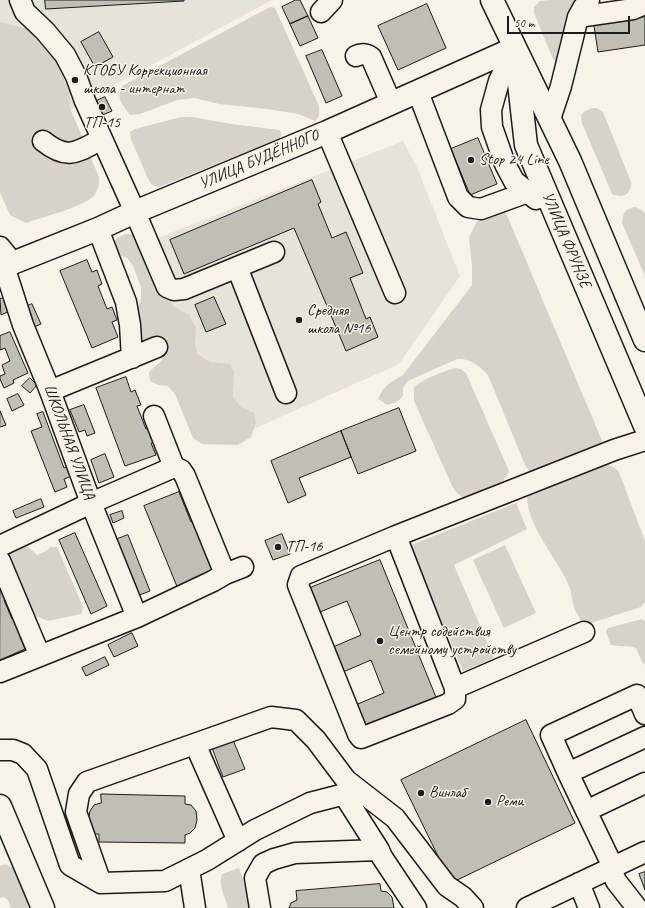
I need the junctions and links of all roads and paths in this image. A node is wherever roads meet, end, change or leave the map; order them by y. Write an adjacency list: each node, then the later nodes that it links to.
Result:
1 (20, 0): 12 (street)
2 (492, 0): 6 (main road, УЛИЦА ФРУНЗЕ)
3 (589, 0): 5 (street)
4 (645, 4): 5 (street)
5 (578, 18): 10 (street)
6 (515, 48): 8 (main road, УЛИЦА БУДЁННОГО); 10 (main road, УЛИЦА ФРУНЗЕ); 14 (street); 15 (main road, УЛИЦА ФРУНЗЕ)
7 (356, 56): 9 (street)
8 (418, 92): 9 (main road, УЛИЦА БУДЁННОГО); 14 (street)
9 (391, 103): 11 (main road, УЛИЦА БУДЁННОГО)
10 (550, 119): 22 (main road, УЛИЦА ФРУНЗЕ)
11 (327, 132): 16 (main road, УЛИЦА БУДЁННОГО); 21 (street)
12 (102, 139): 13 (street); 16 (street)
13 (43, 141)
14 (528, 192): 15 (street)
15 (552, 208): 28 (main road, УЛИЦА ФРУНЗЕ)
16 (135, 212): 17 (main road, УЛИЦА БУДЁННОГО); 20 (street)
17 (98, 229): 19 (main road, УЛИЦА БУДЁННОГО); 24 (street)
18 (274, 252): 20 (street)
19 (4, 261): 25 (street, ШКОЛЬНАЯ УЛИЦА)
20 (237, 267): 26 (street)
21 (395, 293)
22 (645, 340)
23 (158, 347): 24 (street)
24 (132, 358): 25 (street)
25 (50, 391): 31 (street, ШКОЛЬНАЯ УЛИЦА)
26 (286, 393)
27 (154, 416): 30 (street)
28 (645, 426)
29 (645, 440): 32 (street)
30 (174, 467): 31 (street); 36 (street)
31 (91, 502): 33 (street); 37 (street, ШКОЛЬНАЯ УЛИЦА)
32 (396, 536): 41 (street); 41 (street)
33 (0, 546)
34 (0, 561): 39 (street)
35 (244, 567): 36 (street)
36 (225, 574): 37 (street)
37 (137, 617): 39 (street)
38 (584, 632): 41 (street)
39 (40, 656): 40 (street)
40 (0, 672)
41 (455, 688)
42 (645, 714): 46 (street)
43 (645, 736): 46 (street)
44 (194, 744): 50 (street); 55 (street); 62 (street)
45 (0, 750): 55 (street)
46 (568, 772): 49 (street)
47 (645, 783): 49 (street)
48 (0, 806): 58 (main road)
49 (586, 811): 53 (street)
50 (238, 841): 51 (street); 54 (street)
51 (379, 850): 60 (street); 61 (street)
52 (645, 852): 53 (street)
53 (612, 868): 56 (street); 65 (street)
54 (189, 869): 55 (street); 59 (street)
55 (102, 883)
56 (579, 883): 57 (street); 64 (street)
57 (547, 904): 63 (street)
58 (43, 908)
59 (195, 908)
60 (260, 908)
61 (416, 908)
62 (473, 908)
63 (527, 908)
64 (589, 908)
65 (636, 908)

